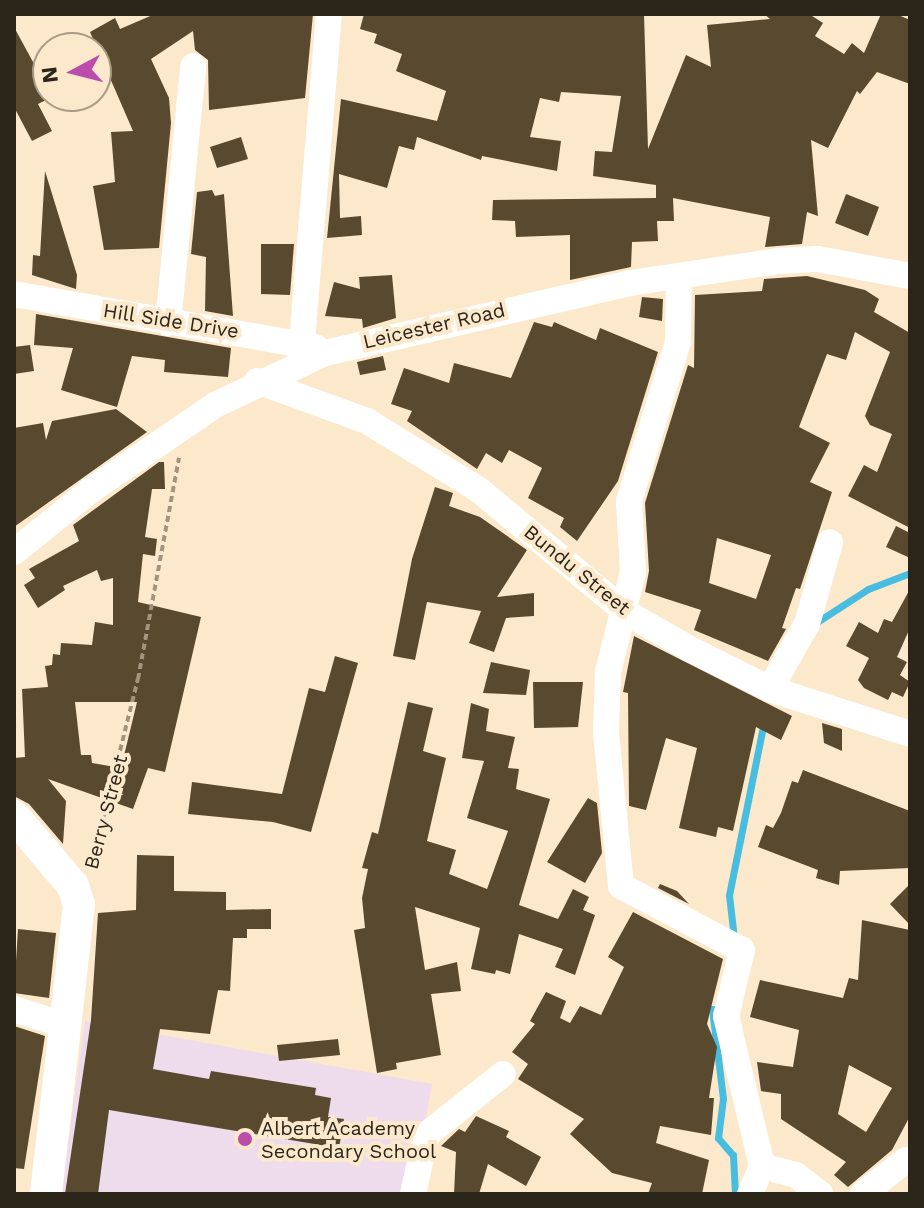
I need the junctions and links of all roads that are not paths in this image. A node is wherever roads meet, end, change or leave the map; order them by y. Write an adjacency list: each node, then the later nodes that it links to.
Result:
1 (329, 14): 7 (street)
2 (193, 66): 6 (street)
3 (910, 276): 4 (street, Leicester Road)
4 (679, 277): 7 (street, Leicester Road); 11 (street)
5 (14, 294): 6 (street, Hill Side Drive)
6 (168, 323): 7 (street, Hill Side Drive)
7 (313, 347): 8 (street, Leicester Road)
8 (257, 381): 10 (street, Leicester Road); 11 (street, Bundu Street)
9 (830, 542): 12 (street)
10 (14, 552)
11 (627, 613): 12 (street, Bundu Street); 19 (street)
12 (770, 689): 13 (street, Bundu Street)
13 (910, 734)
14 (14, 816): 16 (street)
15 (14, 1009): 16 (street)
16 (64, 1025): 20 (street)
17 (503, 1074): 21 (street)
18 (906, 1160): 24 (street)
19 (762, 1166): 22 (street); 23 (street)
20 (46, 1194)
21 (413, 1194)
22 (750, 1194)
23 (820, 1194)
24 (863, 1194)

